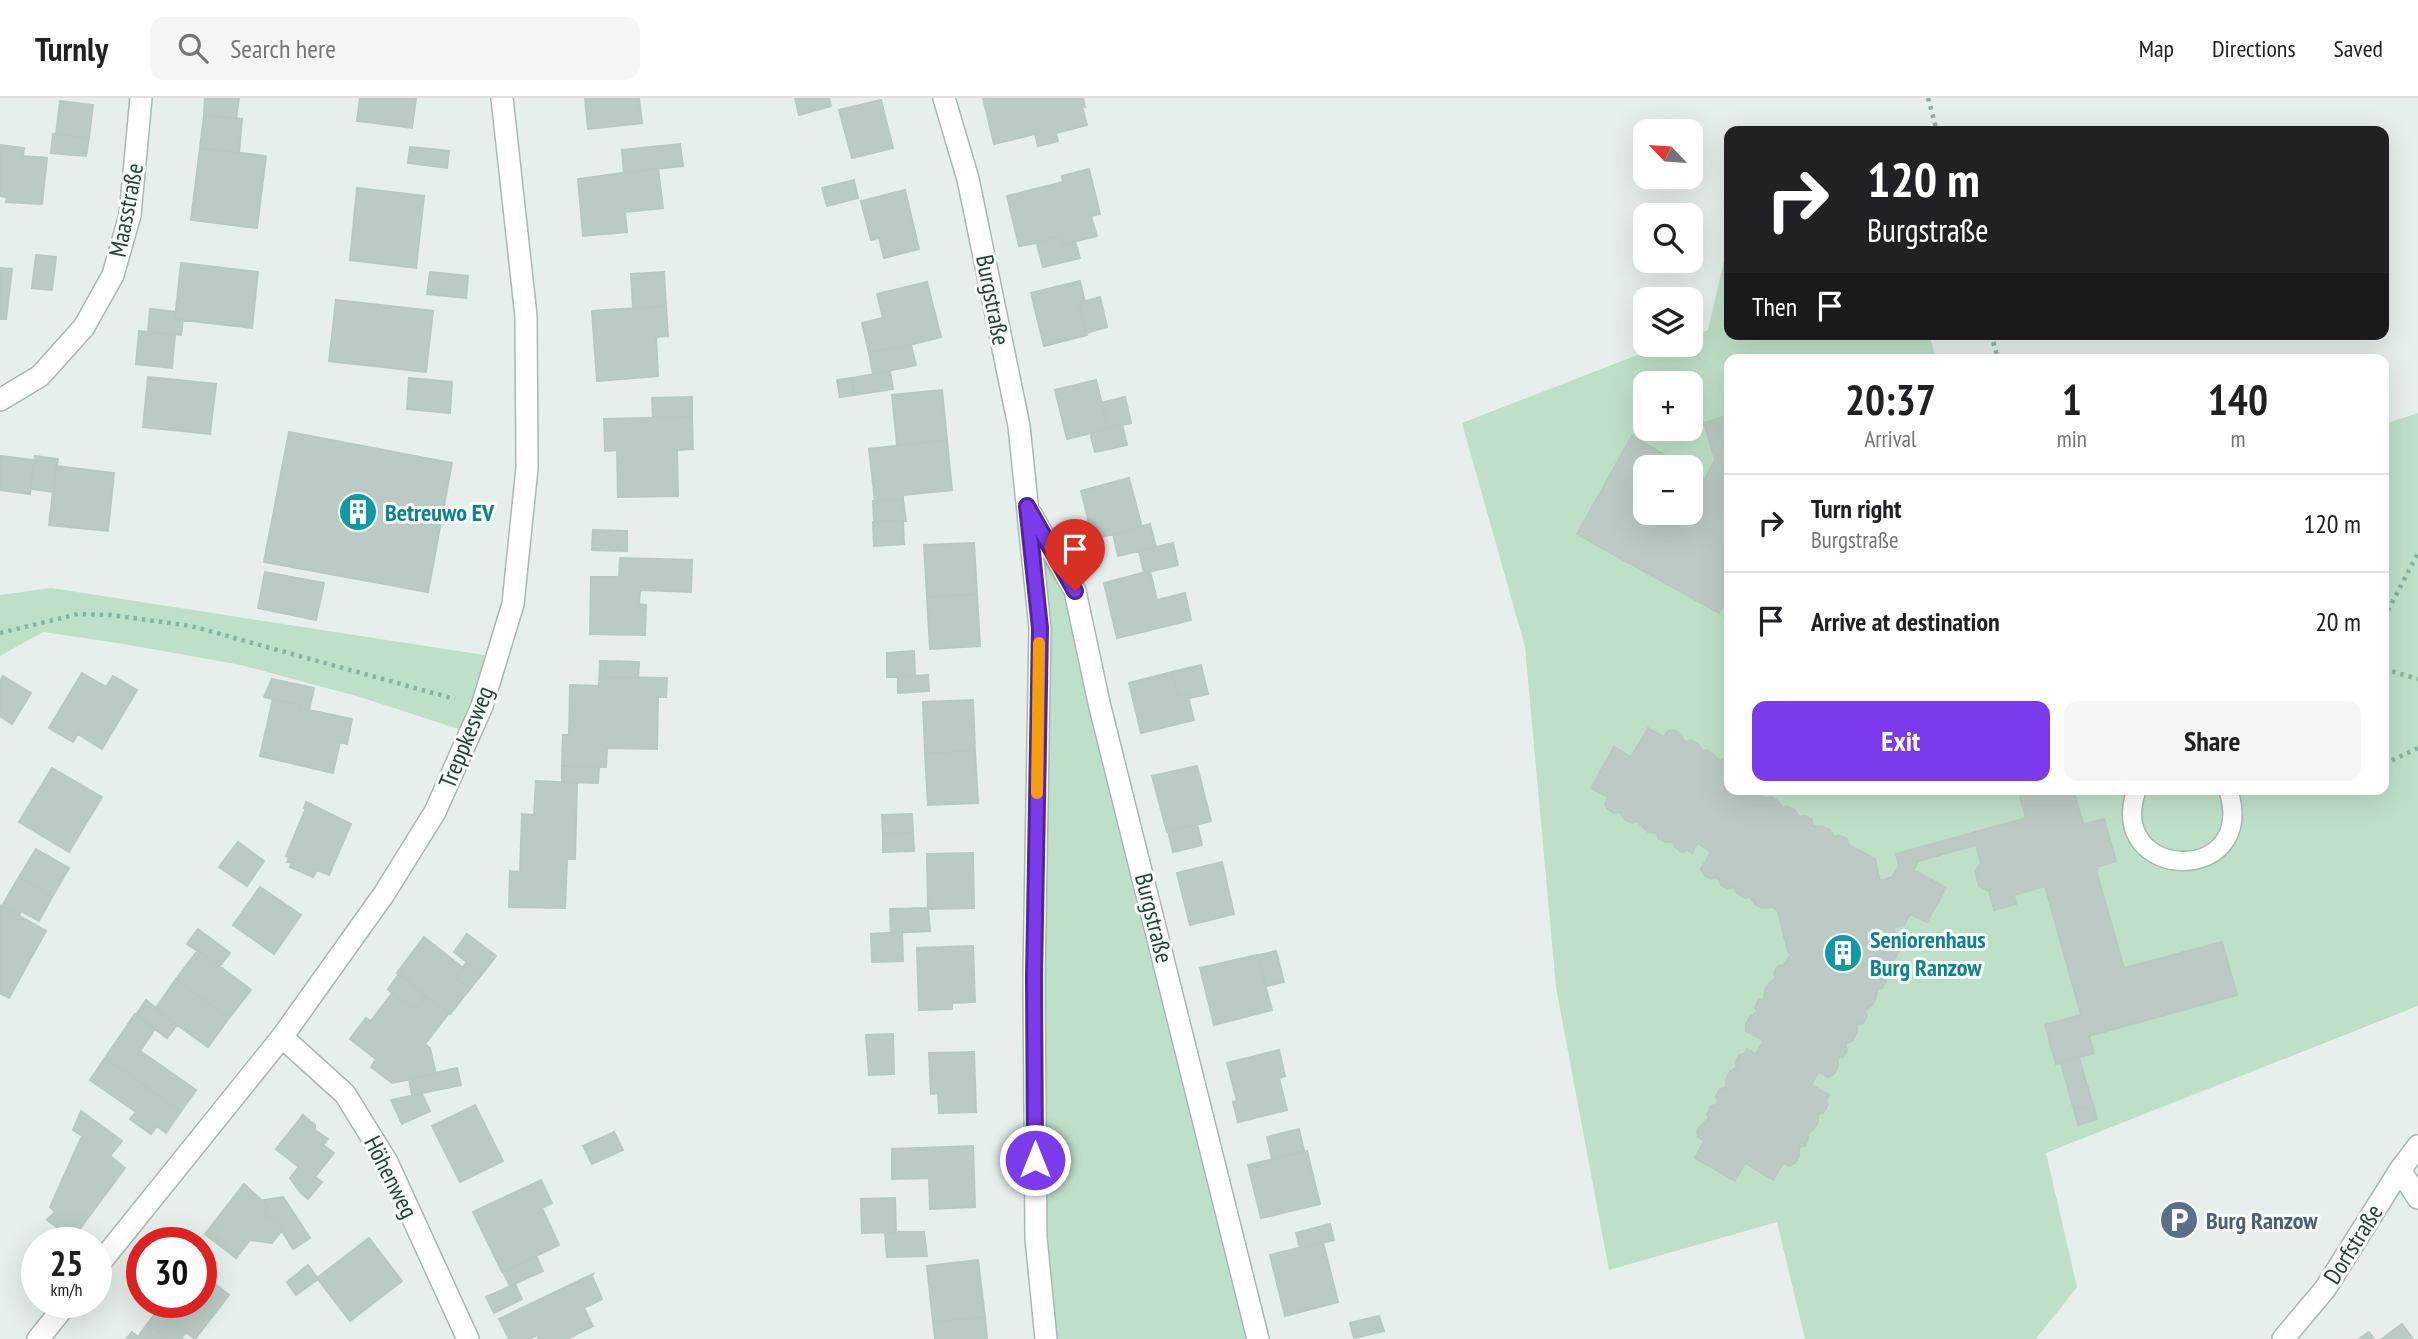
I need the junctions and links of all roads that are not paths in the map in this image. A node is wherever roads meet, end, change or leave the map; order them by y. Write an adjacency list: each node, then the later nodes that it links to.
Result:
1 (141, 98): 4 (street, Maasstraße)
2 (502, 98): 8 (street, Treppkesweg)
3 (944, 98): 5 (street, Burgstraße)
4 (0, 400)
5 (1027, 506): 16 (street, Burgstraße); 17 (street, Burgstraße)
6 (2135, 795): 7 (lane)
7 (2230, 795)
8 (282, 1037): 12 (street, Treppkesweg); 15 (street, Höhenweg)
9 (2418, 1146): 10 (street, Dorfstraße)
10 (2400, 1170): 11 (street); 18 (street, Dorfstraße)
11 (2418, 1198)
12 (112, 1248)
13 (55, 1318): 14 (street)
14 (38, 1339)
15 (468, 1339)
16 (1046, 1339)
17 (1258, 1339)
18 (2283, 1339)

